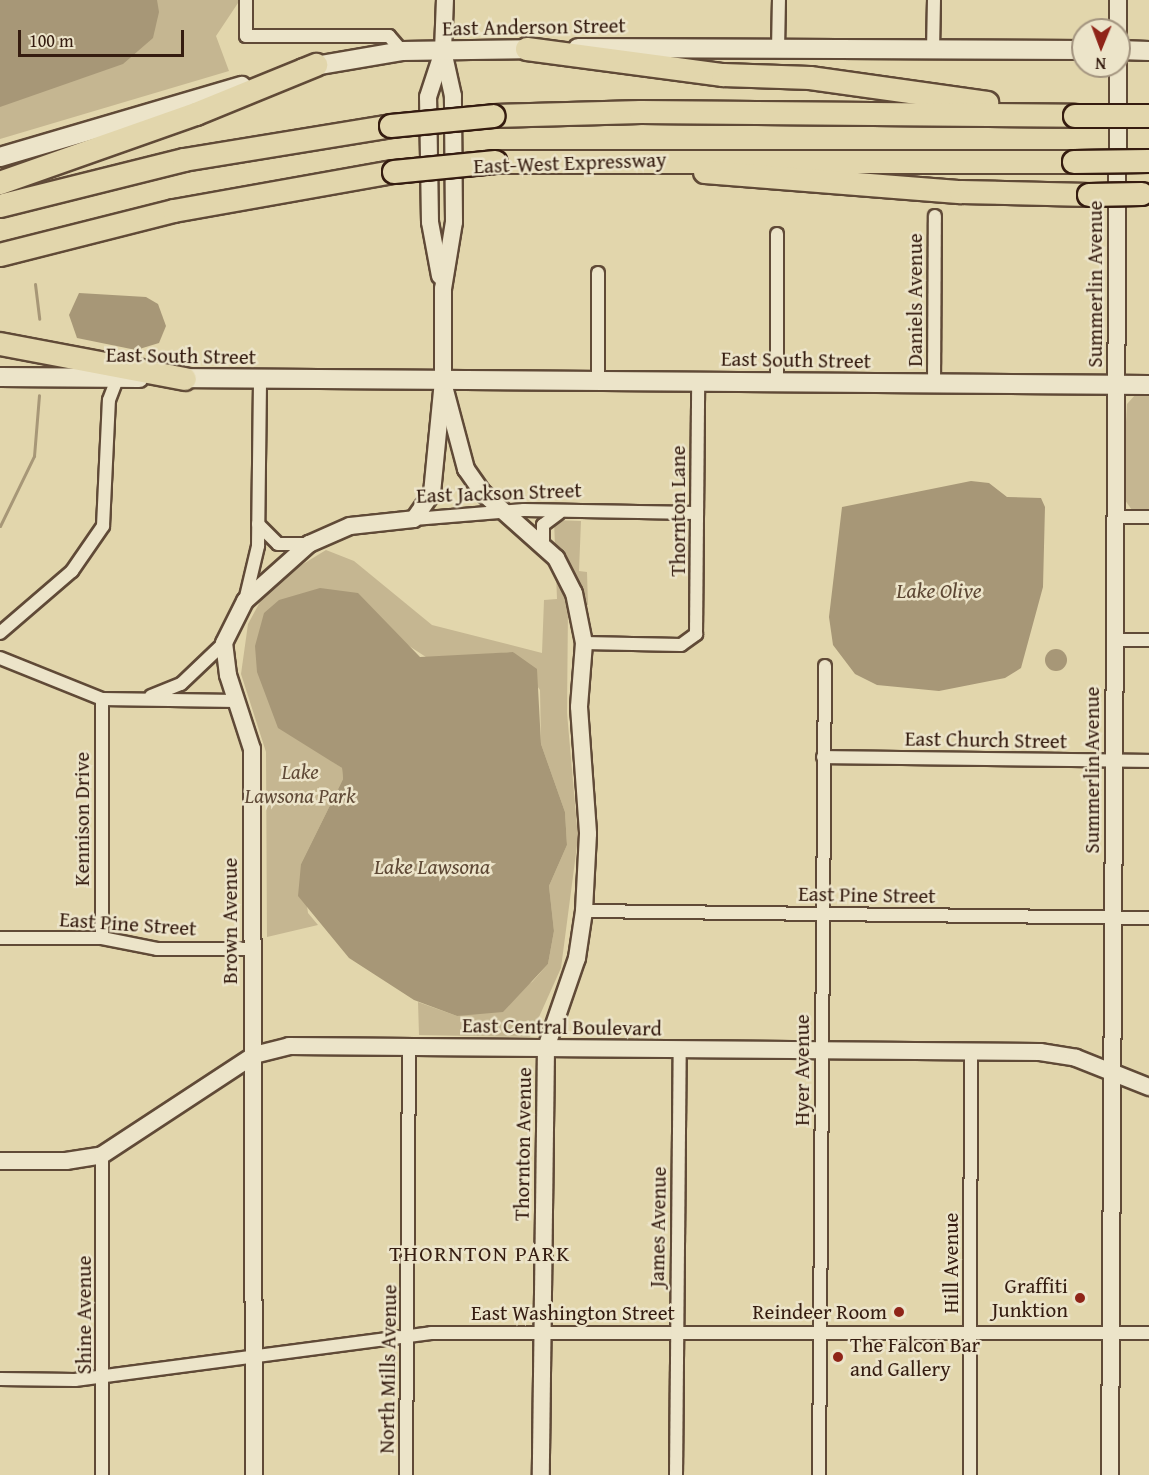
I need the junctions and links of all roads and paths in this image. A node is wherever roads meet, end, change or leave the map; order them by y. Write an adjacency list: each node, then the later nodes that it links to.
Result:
1 (246, 0): 11 (street)
2 (445, 0): 12 (street)
3 (779, 0): 8 (street)
4 (934, 0): 13 (street)
5 (1118, 0): 6 (street)
6 (1118, 18)
7 (527, 49): 8 (main road, East Anderson Street); 12 (main road, East Anderson Street); 17 (highway)
8 (778, 50): 13 (main road, East Anderson Street)
9 (1071, 50): 13 (main road, East Anderson Street)
10 (1131, 50): 14 (main road)
11 (402, 51): 12 (main road, East Anderson Street); 15 (main road, East Anderson Street)
12 (443, 51): 29 (street); 29 (street)
13 (933, 51)
14 (1149, 51)
15 (316, 65): 19 (main road, East Anderson Street); 22 (highway)
16 (1118, 78): 40 (street, Summerlin Avenue)
17 (1075, 116): 18 (highway, bridge); 24 (highway, bridge)
18 (1149, 116)
19 (0, 157)
20 (629, 160): 21 (highway, East-West Expressway, bridge); 23 (highway, bridge); 27 (highway, East-West Expressway, bridge)
21 (1149, 161)
22 (0, 183)
23 (1145, 194)
24 (0, 206)
25 (934, 216): 39 (street, Daniels Avenue)
26 (777, 234): 38 (street)
27 (0, 255)
28 (597, 273): 36 (street)
29 (443, 289): 35 (street)
30 (0, 344): 33 (highway)
31 (0, 377): 32 (main road, East South Street)
32 (118, 377): 33 (main road, East South Street); 52 (street)
33 (185, 379): 34 (main road, East South Street)
34 (260, 379): 35 (main road, East South Street); 48 (street)
35 (443, 380): 36 (main road, East South Street); 42 (street, Thornton Avenue); 47 (street)
36 (598, 381): 37 (main road, East South Street)
37 (698, 382): 38 (main road, East South Street); 44 (street, Thornton Lane)
38 (777, 382): 39 (main road, East South Street)
39 (934, 384): 40 (main road, East South Street)
40 (1116, 385): 41 (main road, East South Street); 45 (street, Summerlin Avenue)
41 (1149, 385)
42 (505, 512): 43 (street, East Jackson Street); 47 (street, East Jackson Street); 50 (street, Thornton Avenue)
43 (569, 512): 44 (street, East Jackson Street); 50 (street)
44 (696, 513): 56 (street, Thornton Lane)
45 (1115, 517): 46 (street); 53 (street, Summerlin Avenue)
46 (1149, 517)
47 (414, 519): 49 (street, East Jackson Street)
48 (258, 524): 49 (street, East Jackson Street); 51 (street)
49 (309, 544): 51 (street, East Jackson Street)
50 (543, 544): 56 (street, Thornton Avenue)
51 (245, 601): 55 (street)
52 (0, 633)
53 (1115, 640): 54 (street); 63 (street, Summerlin Avenue)
54 (1149, 640)
55 (224, 643): 60 (street); 61 (street, Brown Avenue)
56 (584, 643): 65 (street, Thornton Avenue)
57 (0, 658): 59 (street)
58 (825, 666): 62 (street, Hyer Avenue)
59 (102, 699): 60 (street); 70 (street, Kennison Drive)
60 (138, 699): 61 (street)
61 (237, 701): 71 (street, Brown Avenue)
62 (823, 757): 63 (street, East Church Street); 66 (street, Hyer Avenue)
63 (1115, 761): 64 (street, East Church Street); 67 (street, Summerlin Avenue)
64 (1149, 761)
65 (584, 911): 66 (street, East Pine Street); 73 (street, Thornton Avenue)
66 (822, 913): 67 (street, East Pine Street); 75 (street, Hyer Avenue)
67 (1113, 918): 68 (street, East Pine Street); 78 (street, Summerlin Avenue)
68 (1149, 918)
69 (0, 938): 70 (street, East Pine Street)
70 (102, 938): 71 (street, East Pine Street)
71 (253, 949): 77 (street, Brown Avenue)
72 (409, 1048): 73 (street, East Central Boulevard); 77 (street, East Central Boulevard); 88 (street, North Mills Avenue)
73 (546, 1048): 74 (street, East Central Boulevard); 87 (street, Thornton Avenue)
74 (680, 1050): 75 (street, East Central Boulevard); 82 (street, James Avenue)
75 (822, 1050): 76 (street, East Central Boulevard); 83 (street, Hyer Avenue)
76 (971, 1051): 78 (street, East Central Boulevard); 84 (street, Hill Avenue)
77 (254, 1055): 80 (street, East Central Boulevard); 89 (street, Brown Avenue)
78 (1116, 1073): 79 (street, East Central Boulevard); 85 (street, Summerlin Avenue)
79 (1149, 1087)
80 (102, 1155): 81 (street, East Central Boulevard); 90 (street, Shine Avenue)
81 (0, 1161)
82 (677, 1333): 83 (street, East Washington Street); 87 (street, East Washington Street); 96 (street, James Avenue)
83 (819, 1333): 84 (street, East Washington Street); 97 (street, Hyer Avenue)
84 (970, 1333): 85 (street, East Washington Street); 98 (street, Hill Avenue)
85 (1111, 1333): 86 (street, East Washington Street); 99 (street, Summerlin Avenue)
86 (1149, 1333)
87 (544, 1334): 88 (street, East Washington Street); 95 (street, Thornton Avenue)
88 (408, 1335): 89 (street, East Washington Street); 94 (street, North Mills Avenue)
89 (254, 1358): 90 (street, East Washington Street); 93 (street, Brown Avenue)
90 (105, 1377): 91 (street, East Washington Street); 92 (street, Shine Avenue)
91 (0, 1379)
92 (102, 1475)
93 (254, 1475)
94 (406, 1475)
95 (541, 1475)
96 (676, 1475)
97 (819, 1475)
98 (970, 1475)
99 (1110, 1475)

